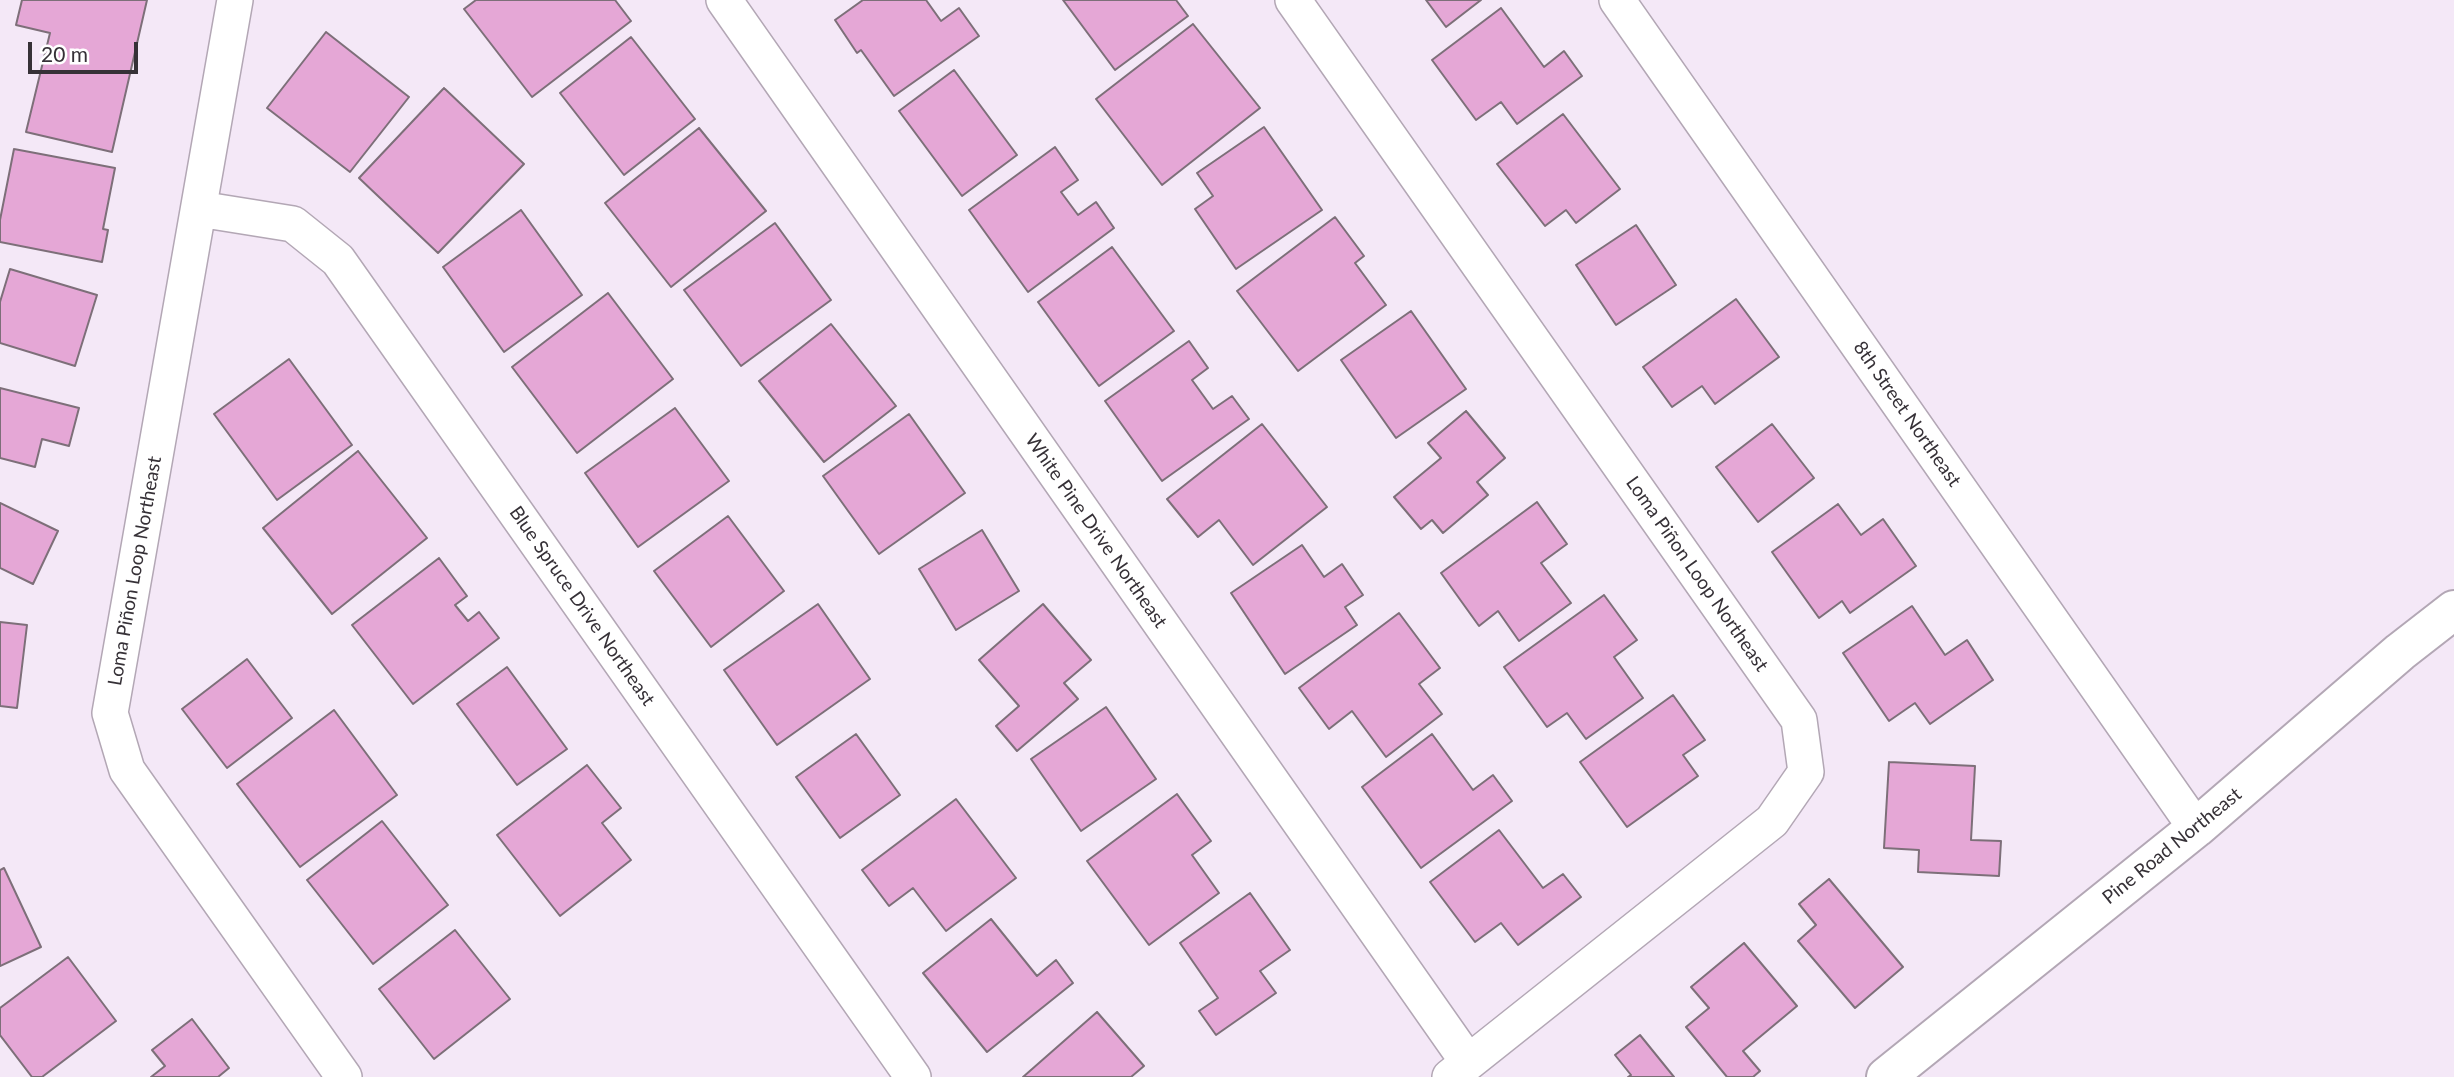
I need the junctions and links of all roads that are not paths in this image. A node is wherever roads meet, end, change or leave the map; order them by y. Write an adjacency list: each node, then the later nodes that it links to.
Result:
1 (235, 0): 5 (street, Loma Piñon Loop Northeast)
2 (723, 0): 8 (street, White Pine Drive Northeast)
3 (1293, 0): 8 (street, Loma Piñon Loop Northeast)
4 (1617, 0): 7 (street, 8th Street Northeast)
5 (199, 209): 9 (street, Loma Piñon Loop Northeast); 10 (street, Blue Spruce Drive Northeast)
6 (2454, 610): 7 (street, Pine Road Northeast)
7 (2196, 828): 11 (street, Pine Road Northeast)
8 (1459, 1069)
9 (344, 1077)
10 (913, 1077)
11 (1886, 1077)

